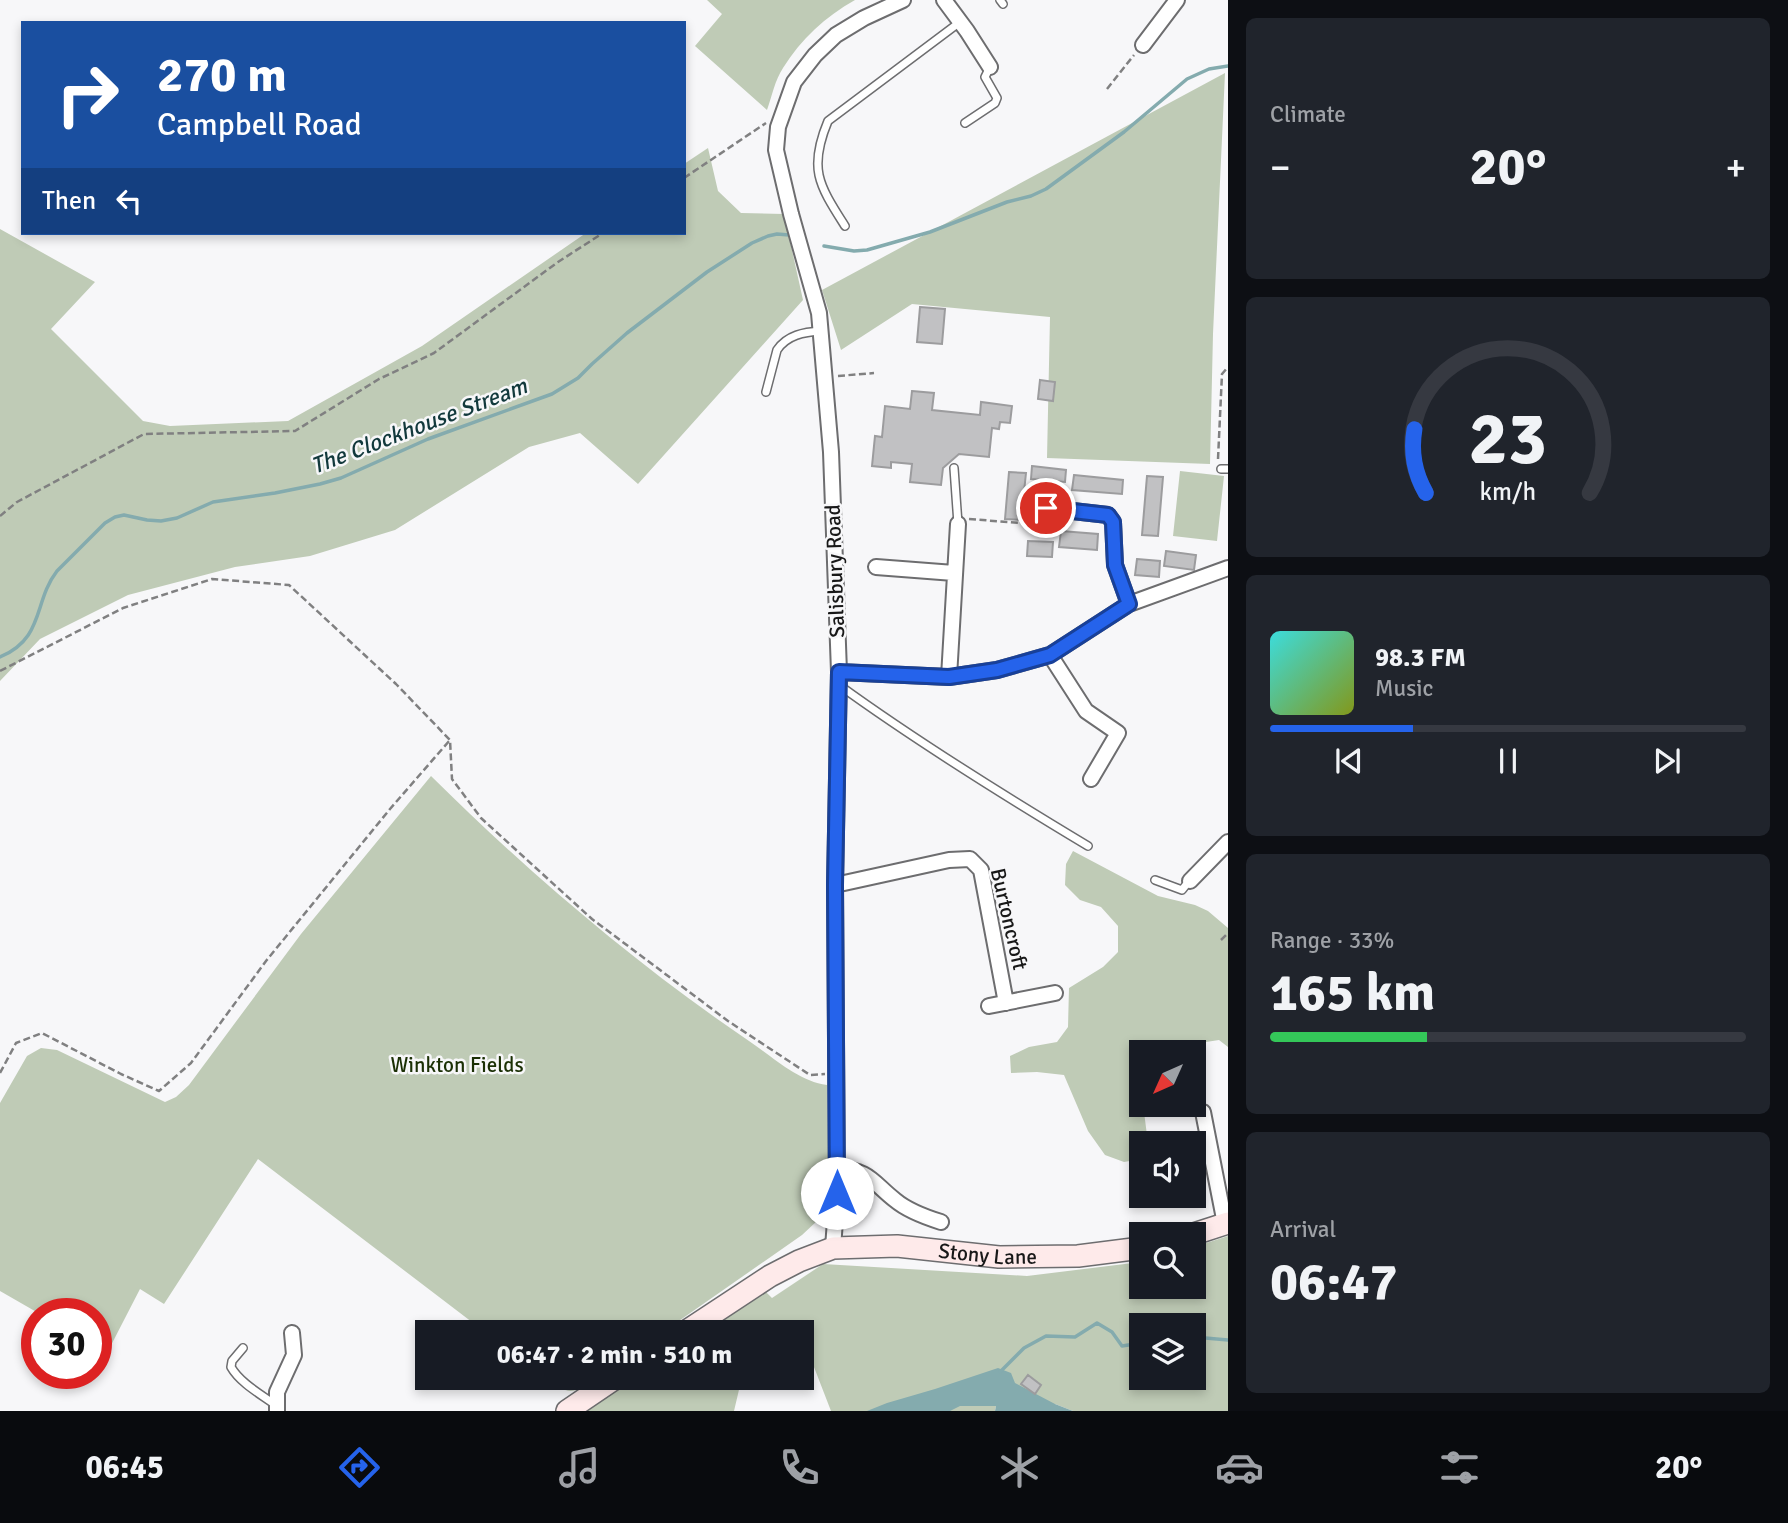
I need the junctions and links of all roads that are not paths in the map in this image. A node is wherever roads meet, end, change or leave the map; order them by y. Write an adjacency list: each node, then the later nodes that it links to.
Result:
1 (904, 0): 9 (street, Salisbury Road)
2 (944, 0): 4 (street)
3 (1177, 0): 5 (street)
4 (961, 22): 6 (street); 8 (lane)
5 (1143, 45)
6 (990, 67): 7 (lane)
7 (965, 123)
8 (845, 226)
9 (821, 331): 10 (lane); 20 (street, Salisbury Road)
10 (766, 392)
11 (954, 468): 13 (lane)
12 (1047, 492): 17 (street)
13 (958, 521): 16 (street)
14 (876, 568): 16 (street)
15 (1228, 568): 17 (street)
16 (954, 573): 19 (street)
17 (1129, 604): 18 (street)
18 (1050, 655): 19 (street); 21 (street)
19 (949, 677): 20 (street)
20 (839, 678): 23 (lane); 26 (street, Salisbury Road)
21 (1091, 779)
22 (1228, 842): 25 (street)
23 (1088, 846)
24 (1155, 880): 25 (lane)
25 (1190, 881)
26 (835, 885): 28 (street, Burtoncroft); 31 (street, Salisbury Road)
27 (1055, 993): 28 (street, Burtoncroft)
28 (1006, 1003): 29 (street, Burtoncroft)
29 (989, 1006)
30 (1204, 1117): 33 (street)
31 (837, 1169): 32 (street); 35 (street, Salisbury Road)
32 (941, 1222)
33 (1227, 1224): 34 (main road)
34 (1206, 1230)
35 (834, 1248): 36 (main road, Stony Lane); 37 (main road)
36 (1129, 1250)
37 (703, 1320)
38 (292, 1333): 41 (street)
39 (243, 1348): 41 (lane)
40 (598, 1390): 42 (main road)
41 (277, 1409)
42 (567, 1411)

